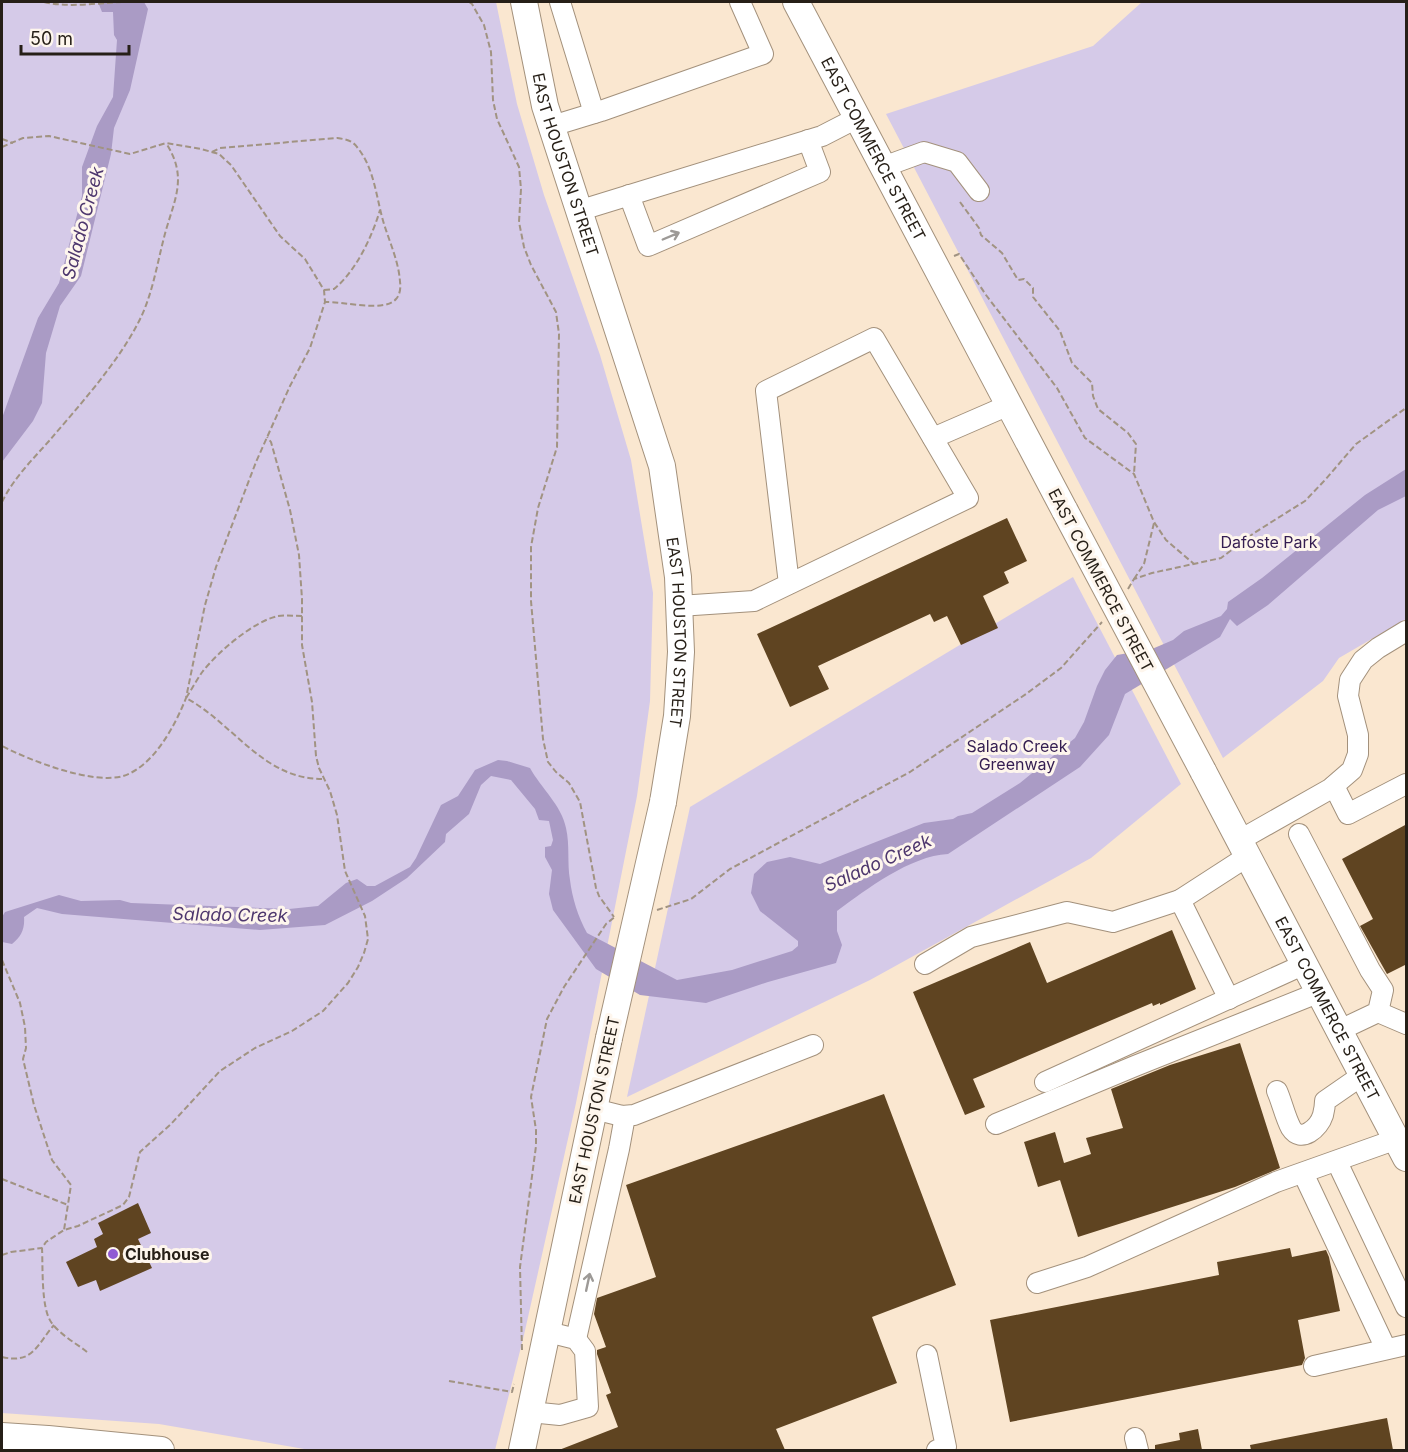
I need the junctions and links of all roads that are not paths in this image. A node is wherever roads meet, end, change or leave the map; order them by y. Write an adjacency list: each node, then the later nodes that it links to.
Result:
1 (525, 2): 7 (main road, EAST HOUSTON STREET)
2 (560, 2): 5 (street)
3 (740, 2): 5 (street)
4 (796, 2): 6 (main road, EAST COMMERCE STREET)
5 (594, 113): 7 (street)
6 (857, 118): 8 (street); 9 (main road, EAST COMMERCE STREET)
7 (552, 126): 12 (main road, EAST HOUSTON STREET)
8 (808, 140): 11 (street); 11 (street, one-way to 8)
9 (883, 167): 10 (street); 13 (main road, EAST COMMERCE STREET)
10 (979, 191)
11 (629, 195): 12 (street)
12 (578, 211): 16 (main road, EAST HOUSTON STREET)
13 (1009, 405): 14 (street); 21 (main road, EAST COMMERCE STREET, bridge)
14 (933, 438): 15 (street); 15 (street)
15 (789, 584): 16 (street)
16 (680, 606): 34 (main road, EAST HOUSTON STREET, bridge)
17 (1407, 631): 19 (street)
18 (1407, 784): 19 (street)
19 (1334, 786): 21 (street)
20 (1299, 834): 27 (street)
21 (1244, 848): 22 (street); 24 (main road, EAST COMMERCE STREET)
22 (1180, 900): 23 (street); 26 (street)
23 (925, 964)
24 (1305, 964): 25 (main road, EAST COMMERCE STREET); 26 (street)
25 (1320, 992): 29 (main road, EAST COMMERCE STREET); 36 (street)
26 (1229, 999): 32 (street)
27 (1378, 1012): 28 (street); 29 (street)
28 (1407, 1024)
29 (1340, 1030): 31 (main road, EAST COMMERCE STREET)
30 (813, 1045): 35 (street)
31 (1364, 1074): 33 (street); 37 (main road, EAST COMMERCE STREET)
32 (1045, 1082)
33 (1277, 1091)
34 (594, 1109): 35 (street); 42 (main road, EAST HOUSTON STREET)
35 (625, 1116): 43 (street, one-way to 35)
36 (996, 1124)
37 (1402, 1148): 38 (street)
38 (1337, 1161): 39 (street); 41 (street)
39 (1303, 1173): 40 (street); 45 (street)
40 (1036, 1283)
41 (1407, 1306)
42 (548, 1332): 43 (street); 48 (main road, EAST HOUSTON STREET)
43 (576, 1339): 48 (street)
44 (1407, 1345): 45 (street)
45 (1386, 1349): 47 (street)
46 (927, 1355): 53 (street)
47 (1314, 1366)
48 (530, 1412): 52 (main road, EAST HOUSTON STREET)
49 (2, 1436): 50 (main road)
50 (47, 1445): 51 (main road)
51 (161, 1450)
52 (522, 1450)
53 (937, 1450)

